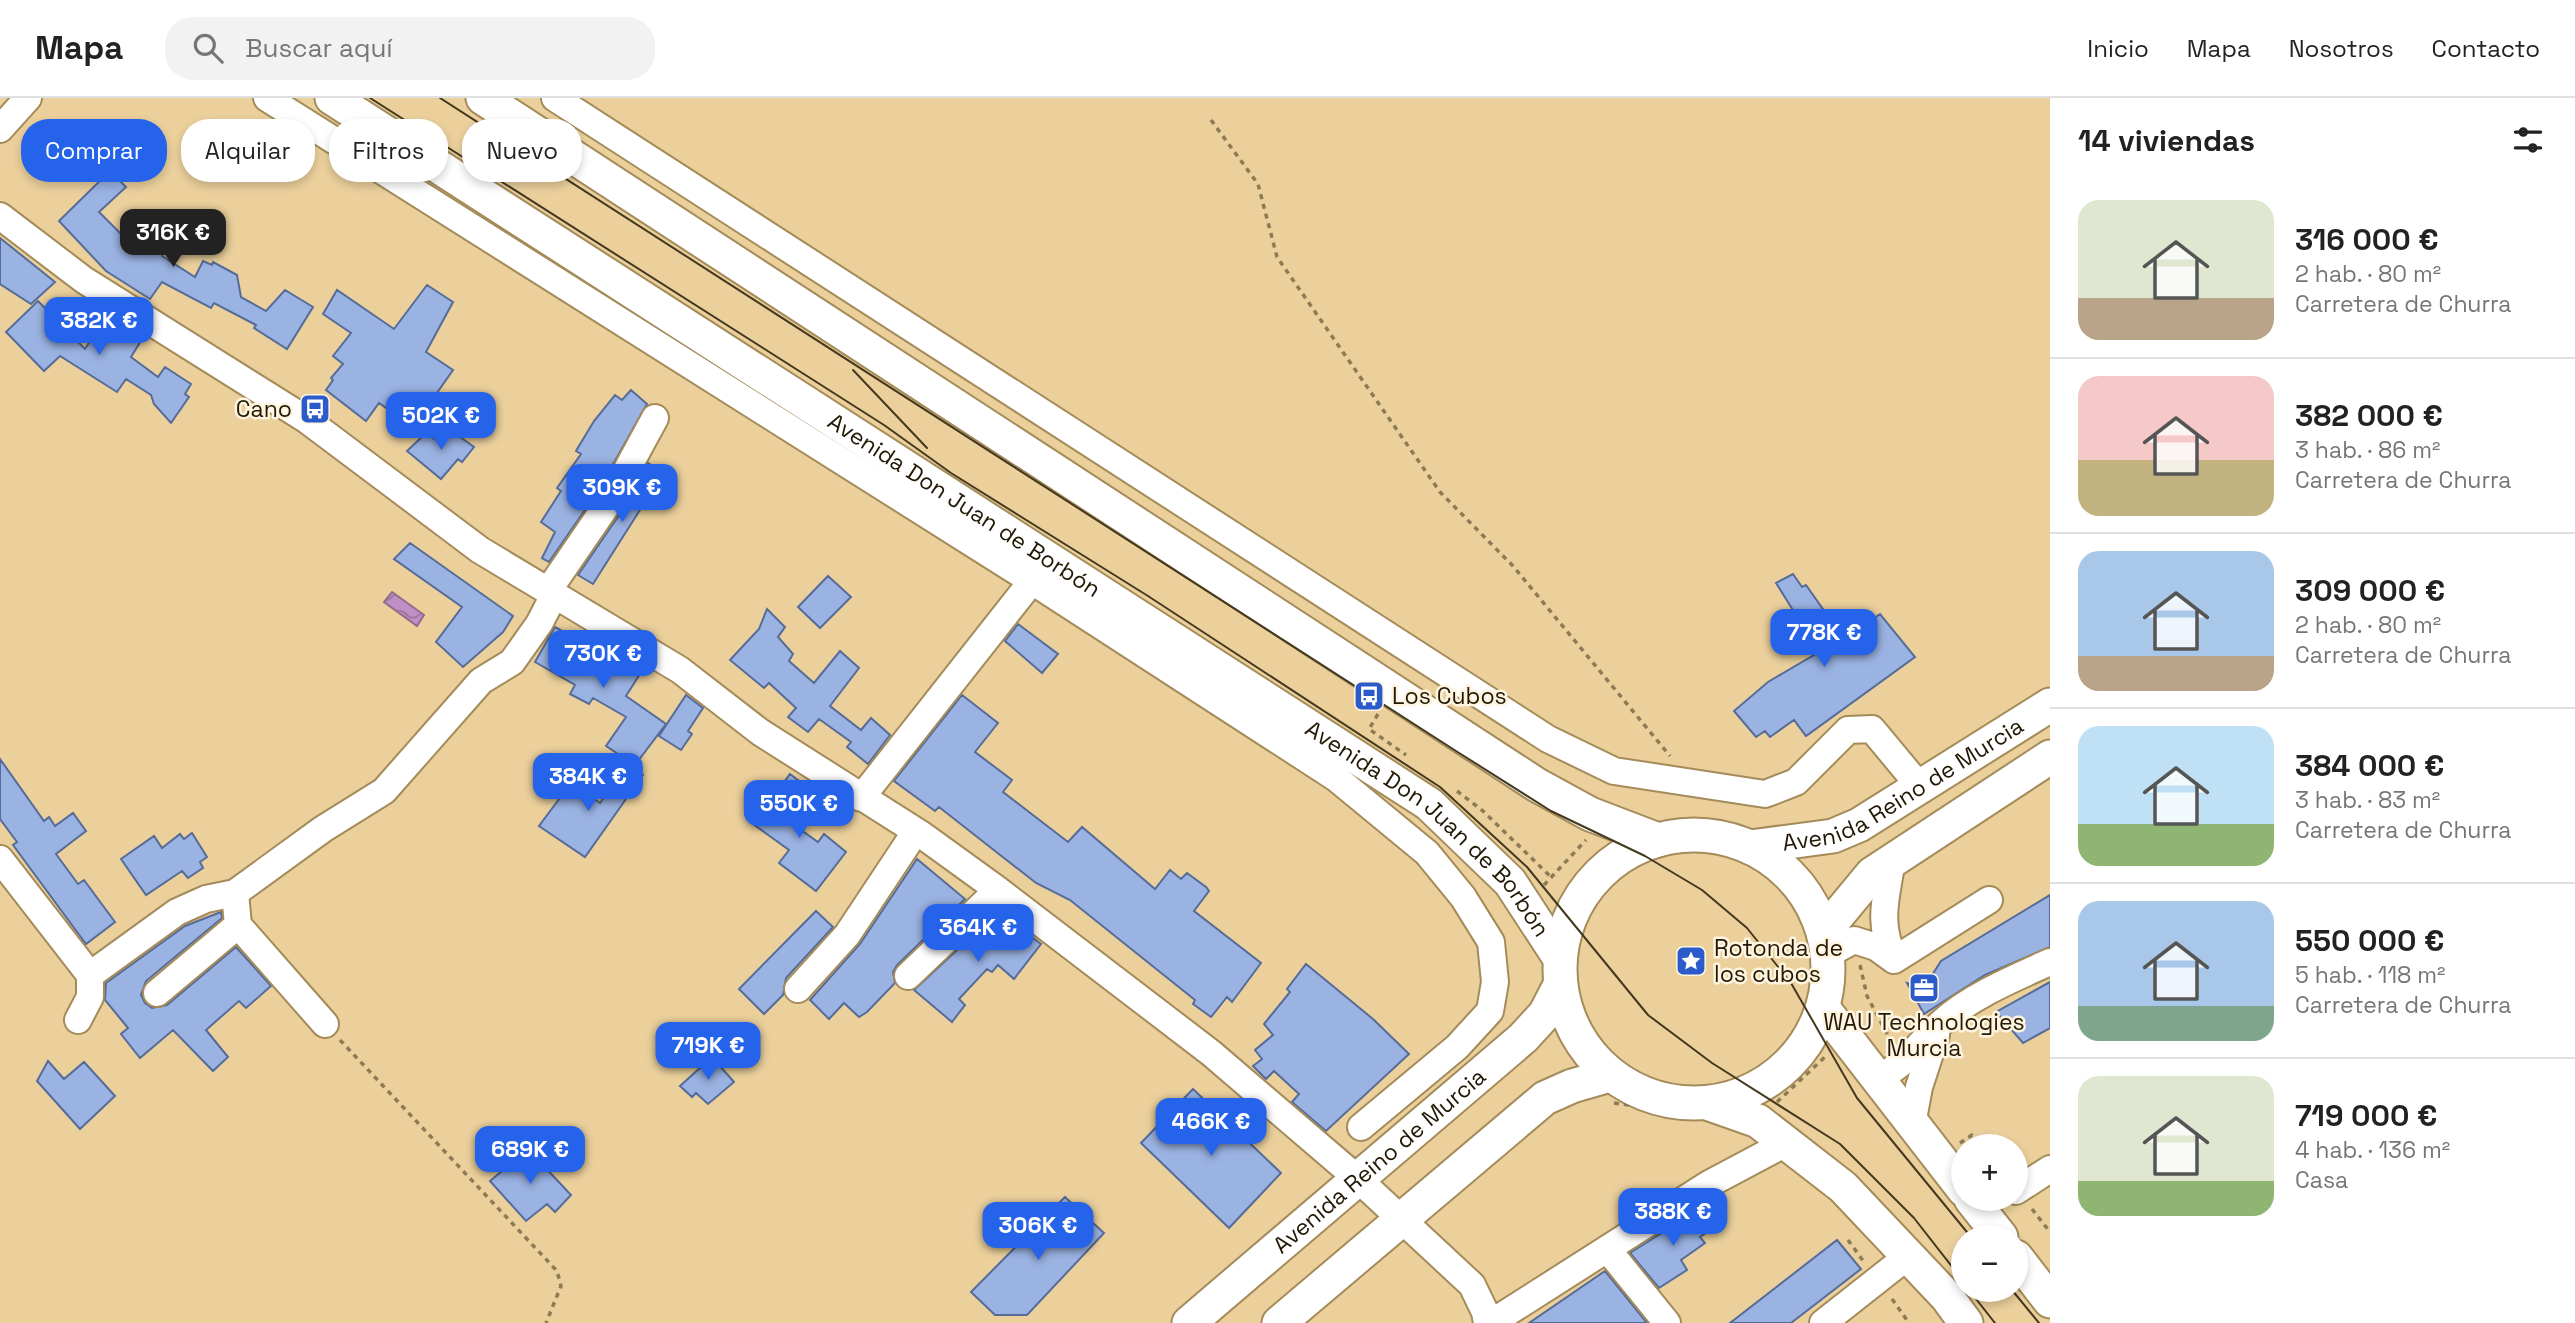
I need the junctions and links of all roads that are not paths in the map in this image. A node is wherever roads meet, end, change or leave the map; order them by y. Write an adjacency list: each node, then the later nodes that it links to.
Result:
1 (28, 98): 6 (street)
2 (267, 98): 9 (street)
3 (332, 98): 27 (main road, Avenida Don Juan de Borbón)
4 (484, 98): 16 (main road)
5 (555, 98): 13 (street)
6 (0, 129)
7 (0, 216): 10 (street)
8 (656, 418): 10 (street)
9 (1032, 580): 14 (street); 40 (street)
10 (551, 593): 14 (street); 21 (street)
11 (2050, 705): 13 (main road, Avenida Reino de Murcia)
12 (2042, 768): 19 (main road, Avenida Reino de Murcia)
13 (1921, 788): 17 (main road, Avenida Reino de Murcia)
14 (860, 797): 15 (street)
15 (916, 831): 20 (street); 30 (street)
16 (1658, 840): 17 (main road); 27 (main road, Avenida Reino de Murcia)
17 (1750, 847): 24 (main road)
18 (0, 859): 28 (street)
19 (1892, 859): 24 (main road, Avenida Reino de Murcia); 25 (street)
20 (998, 890): 29 (street); 44 (street)
21 (234, 894): 23 (street); 28 (street)
22 (1989, 900): 25 (street)
23 (238, 925): 31 (street); 34 (street)
24 (1834, 943): 25 (street); 33 (main road)
25 (1894, 960)
26 (2050, 962): 35 (street)
27 (1559, 972): 37 (main road, Avenida Don Juan de Borbón); 44 (main road, Avenida Reino de Murcia)
28 (90, 975): 32 (street)
29 (908, 976)
30 (798, 989)
31 (157, 993)
32 (78, 1020)
33 (1833, 1021): 36 (main road); 38 (main road)
34 (325, 1024)
35 (1941, 1024): 36 (street); 39 (street)
36 (1879, 1078): 39 (main road)
37 (1609, 1089): 38 (main road); 46 (main road)
38 (1696, 1108): 41 (main road)
39 (1912, 1125): 42 (main road)
40 (1361, 1127)
41 (1786, 1143): 47 (street); 48 (main road)
42 (1951, 1169)
43 (2050, 1169): 45 (street)
44 (1359, 1179): 46 (street); 50 (main road, Avenida Reino de Murcia)
45 (2028, 1183)
46 (1401, 1219): 49 (street); 51 (main road)
47 (1608, 1250): 49 (street); 52 (street)
48 (1908, 1256): 53 (street); 54 (main road)
49 (1503, 1320)
50 (1189, 1323)
51 (1279, 1323)
52 (1667, 1323)
53 (1823, 1323)
54 (1966, 1323)

